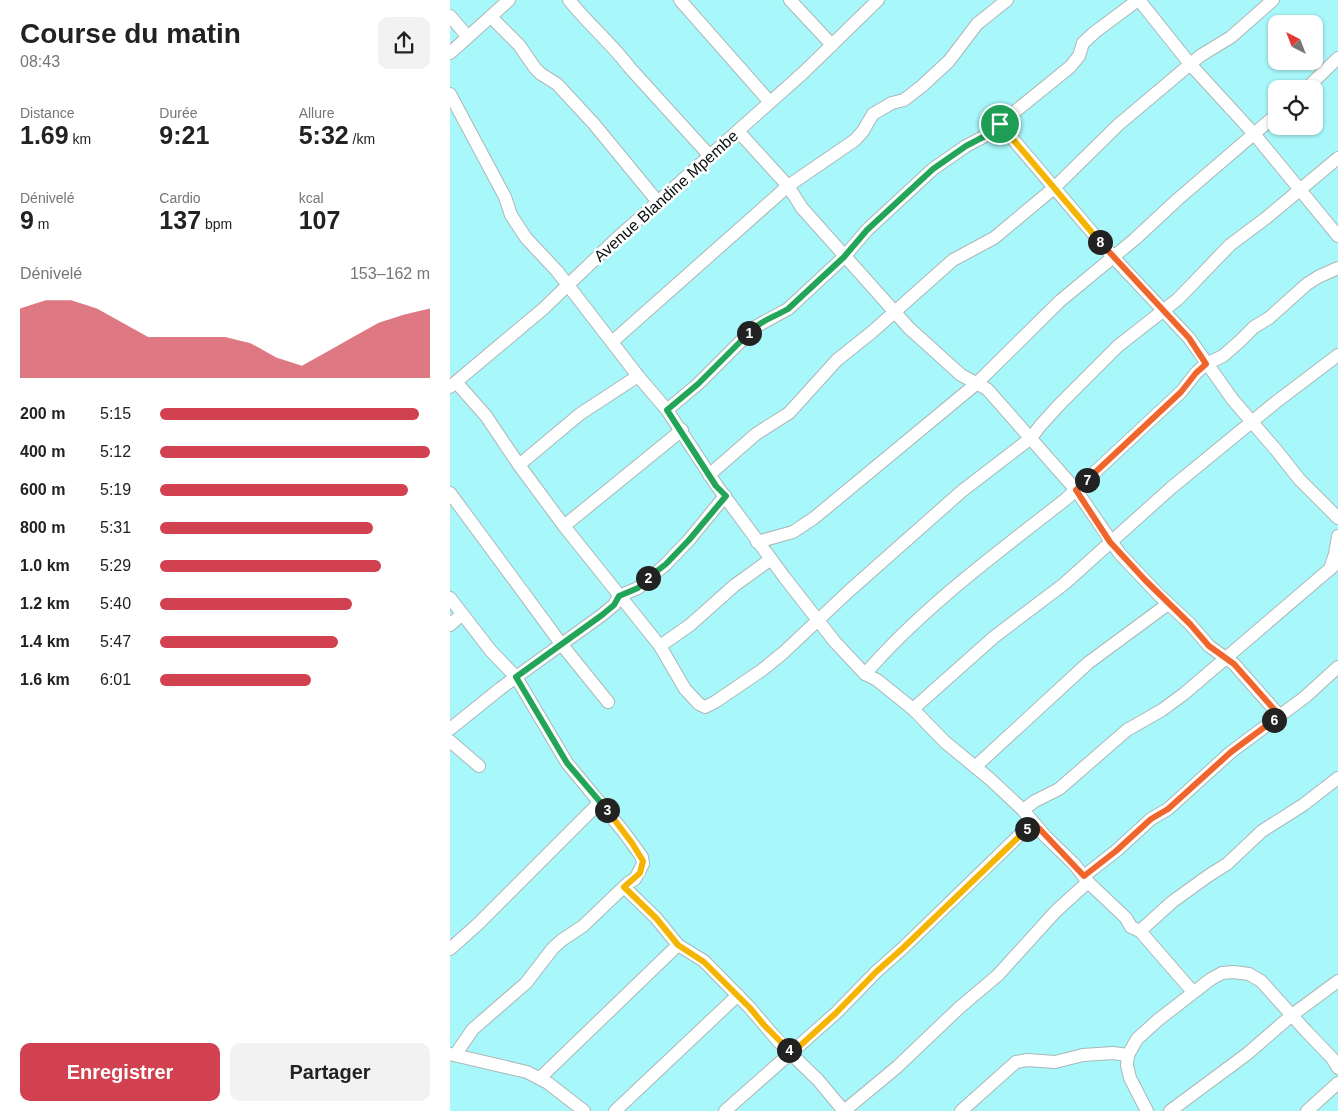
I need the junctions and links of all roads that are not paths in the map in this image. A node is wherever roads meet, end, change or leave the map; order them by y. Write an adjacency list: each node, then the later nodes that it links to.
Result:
1 (509, 0): 10 (street)
2 (569, 0): 23 (street)
3 (680, 0): 18 (street)
4 (790, 0): 12 (street)
5 (878, 0): 12 (street, Avenue Blandine Mpembe)
6 (1007, 0): 25 (street)
7 (1138, 0): 15 (street); 20 (street)
8 (1273, 0): 15 (street)
9 (450, 16): 11 (street)
10 (492, 17): 11 (street); 28 (street)
11 (468, 37): 13 (street)
12 (832, 45): 18 (street, Avenue Blandine Mpembe)
13 (450, 53)
14 (1338, 58): 16 (street)
15 (1190, 64): 22 (street); 26 (street)
16 (1315, 80)
17 (450, 94): 33 (street)
18 (769, 101): 21 (street, Avenue Blandine Mpembe)
19 (1268, 123): 22 (street)
20 (1000, 124): 26 (street); 30 (street)
21 (738, 132): 23 (street, Avenue Blandine Mpembe); 25 (street)
22 (1255, 135): 27 (street); 31 (street)
23 (709, 155): 28 (street, Avenue Blandine Mpembe)
24 (1338, 158): 27 (street)
25 (788, 186): 30 (street); 36 (street)
26 (1054, 188): 31 (street); 35 (street)
27 (1300, 190): 29 (street); 34 (street)
28 (658, 202): 33 (street, Avenue Blandine Mpembe)
29 (1338, 236)
30 (844, 257): 35 (street); 42 (street)
31 (1113, 257): 34 (street); 40 (street)
32 (1338, 268): 38 (street)
33 (568, 285): 36 (street); 41 (street, Avenue Blandine Mpembe)
34 (1162, 310): 38 (street); 45 (street)
35 (893, 312): 40 (street); 47 (street)
36 (612, 342): 39 (street)
37 (1338, 355): 43 (street)
38 (1206, 364): 43 (street); 48 (street)
39 (638, 376): 42 (street); 46 (street)
40 (976, 384): 45 (street); 54 (street)
41 (453, 385): 46 (street)
42 (667, 410): 44 (street)
43 (1252, 422): 51 (street); 55 (street)
44 (682, 430): 47 (street); 52 (street)
45 (1031, 438): 48 (street); 62 (street)
46 (519, 465): 52 (street)
47 (709, 475): 50 (street)
48 (1076, 490): 55 (street); 68 (street)
49 (450, 493): 64 (street)
50 (726, 496): 54 (street); 58 (street)
51 (1338, 518)
52 (564, 526): 58 (street)
53 (1338, 536): 57 (street)
54 (757, 542): 56 (street)
55 (1110, 542): 60 (street); 71 (street)
56 (771, 559): 62 (street); 65 (street)
57 (1334, 565): 66 (street)
58 (619, 596): 64 (street); 65 (street)
59 (450, 598): 61 (street)
60 (1168, 604): 66 (street); 76 (street)
61 (462, 614): 63 (street); 69 (street)
62 (818, 621): 65 (street); 68 (street)
63 (450, 625)
64 (562, 644): 69 (street); 70 (street)
65 (660, 646)
66 (1225, 658): 72 (street); 79 (street)
67 (1338, 666): 72 (street)
68 (865, 674): 71 (street)
69 (516, 677): 73 (street); 78 (street)
70 (608, 702)
71 (913, 709): 76 (street)
72 (1280, 716): 81 (street)
73 (450, 729)
74 (450, 742): 75 (street)
75 (479, 766)
76 (975, 767): 79 (street)
77 (1338, 780): 83 (street)
78 (600, 802): 82 (street); 85 (street)
79 (1024, 810): 80 (street)
80 (1033, 822): 81 (street); 90 (street)
81 (1086, 879): 83 (street); 99 (street)
82 (624, 887): 84 (street); 91 (street)
83 (1140, 931): 87 (street)
84 (678, 945): 88 (street); 94 (street)
85 (450, 949)
86 (1338, 981): 89 (street)
87 (1193, 992): 89 (street); 92 (street)
88 (738, 996): 90 (street); 97 (street)
89 (1292, 1015): 93 (street); 102 (street)
90 (792, 1053): 98 (street); 99 (street)
91 (453, 1054): 94 (street)
92 (1128, 1054): 100 (street); 101 (street)
93 (1338, 1068)
94 (540, 1078): 96 (street)
95 (1338, 1084): 103 (street)
96 (584, 1111)
97 (615, 1111)
98 (725, 1111)
99 (844, 1111)
100 (961, 1111)
101 (1148, 1111)
102 (1170, 1111)
103 (1307, 1111)

